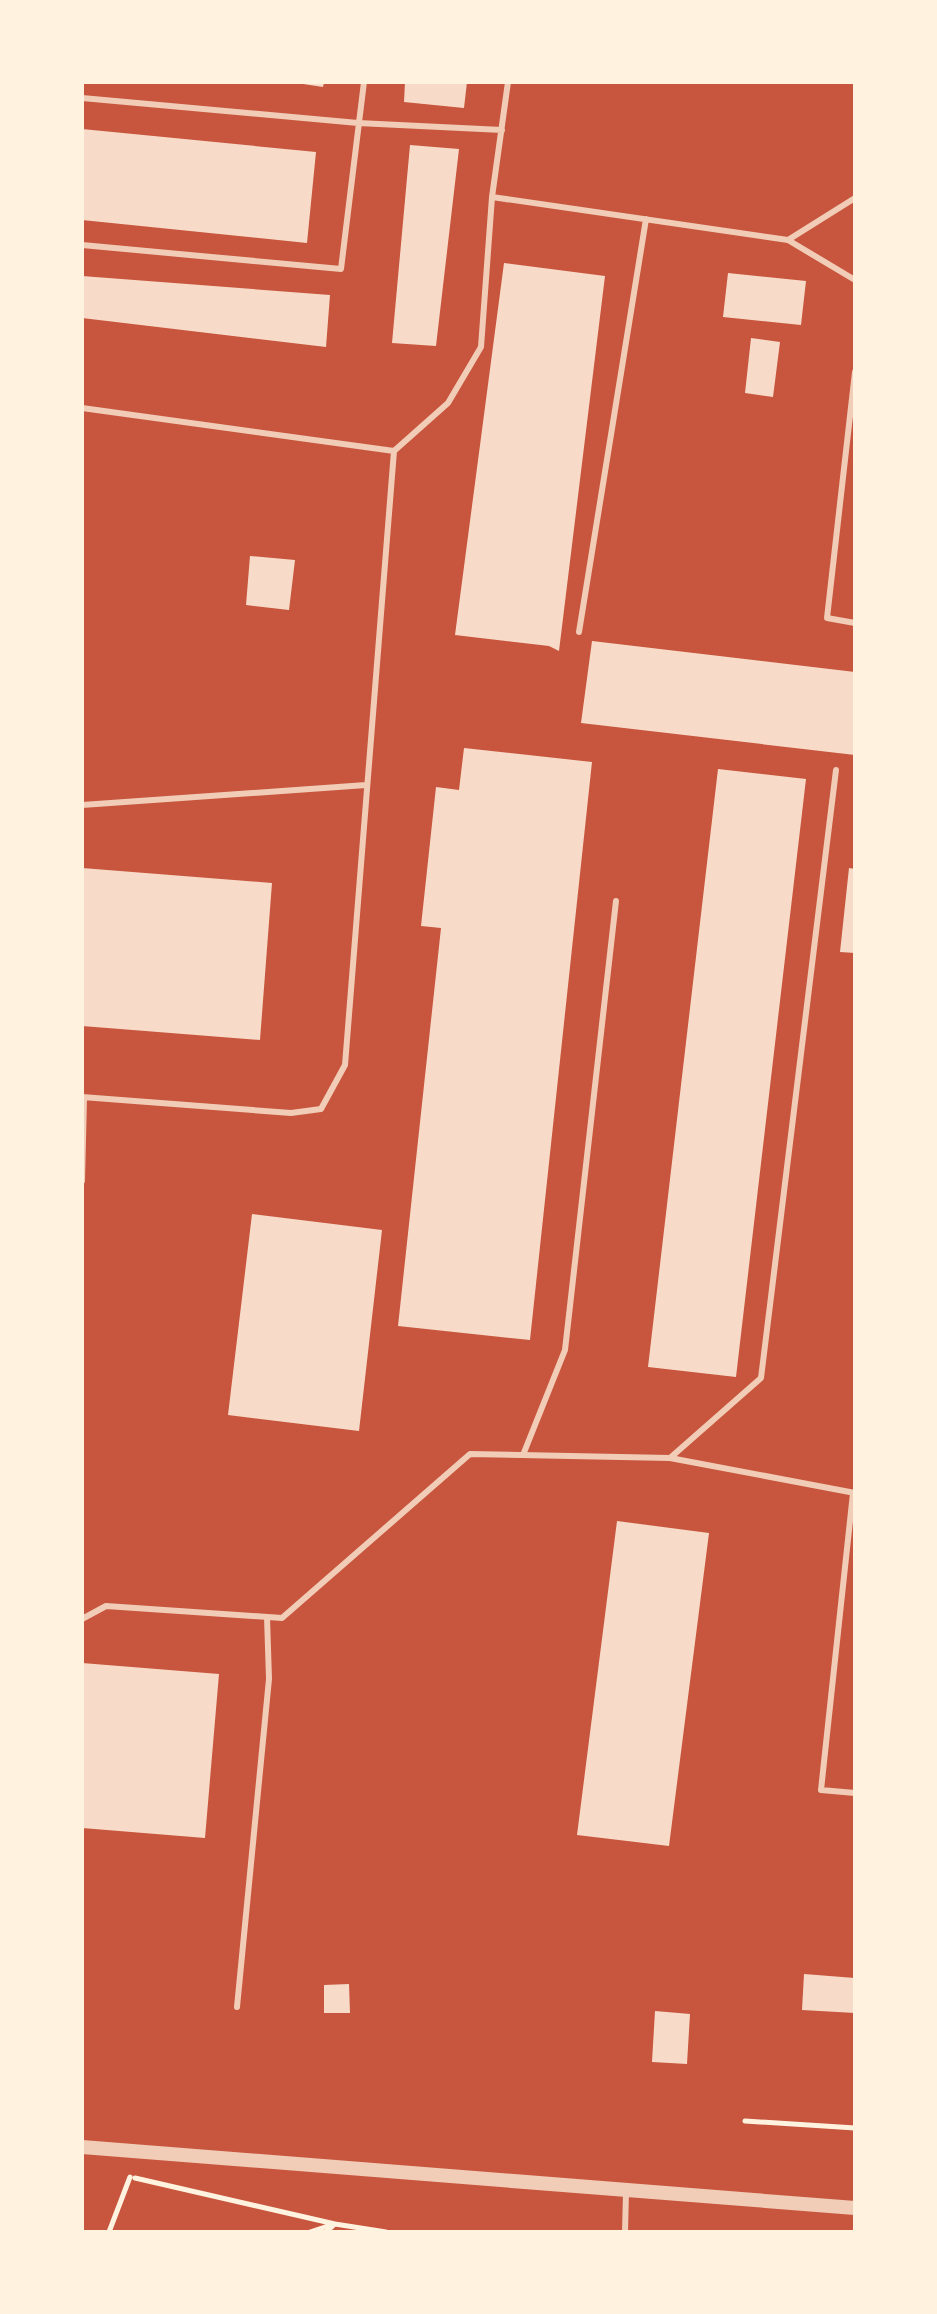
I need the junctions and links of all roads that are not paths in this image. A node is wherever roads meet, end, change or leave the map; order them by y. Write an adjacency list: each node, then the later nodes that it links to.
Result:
1 (364, 82): 4 (lane)
2 (508, 82): 5 (lane)
3 (82, 98): 4 (lane)
4 (358, 123): 5 (lane); 10 (lane)
5 (502, 130): 6 (lane)
6 (492, 197): 8 (lane); 14 (lane)
7 (855, 198): 9 (lane)
8 (646, 219): 9 (lane); 16 (lane)
9 (788, 240): 11 (lane)
10 (82, 245)
11 (855, 280)
12 (855, 372): 15 (lane)
13 (82, 408): 14 (lane)
14 (394, 451): 18 (lane)
15 (855, 623)
16 (579, 632)
17 (836, 770): 24 (lane)
18 (366, 785): 19 (lane); 21 (lane)
19 (82, 805)
20 (616, 901): 23 (lane)
21 (83, 1098): 22 (lane)
22 (82, 1181)
23 (523, 1455): 24 (lane); 26 (lane)
24 (670, 1458): 25 (lane)
25 (854, 1493): 28 (lane)
26 (267, 1617): 27 (lane); 29 (lane)
27 (82, 1619)
28 (855, 1793)
29 (237, 2007)
30 (82, 2147): 31 (street)
31 (626, 2189): 32 (street); 33 (lane)
32 (855, 2208)
33 (625, 2232)

